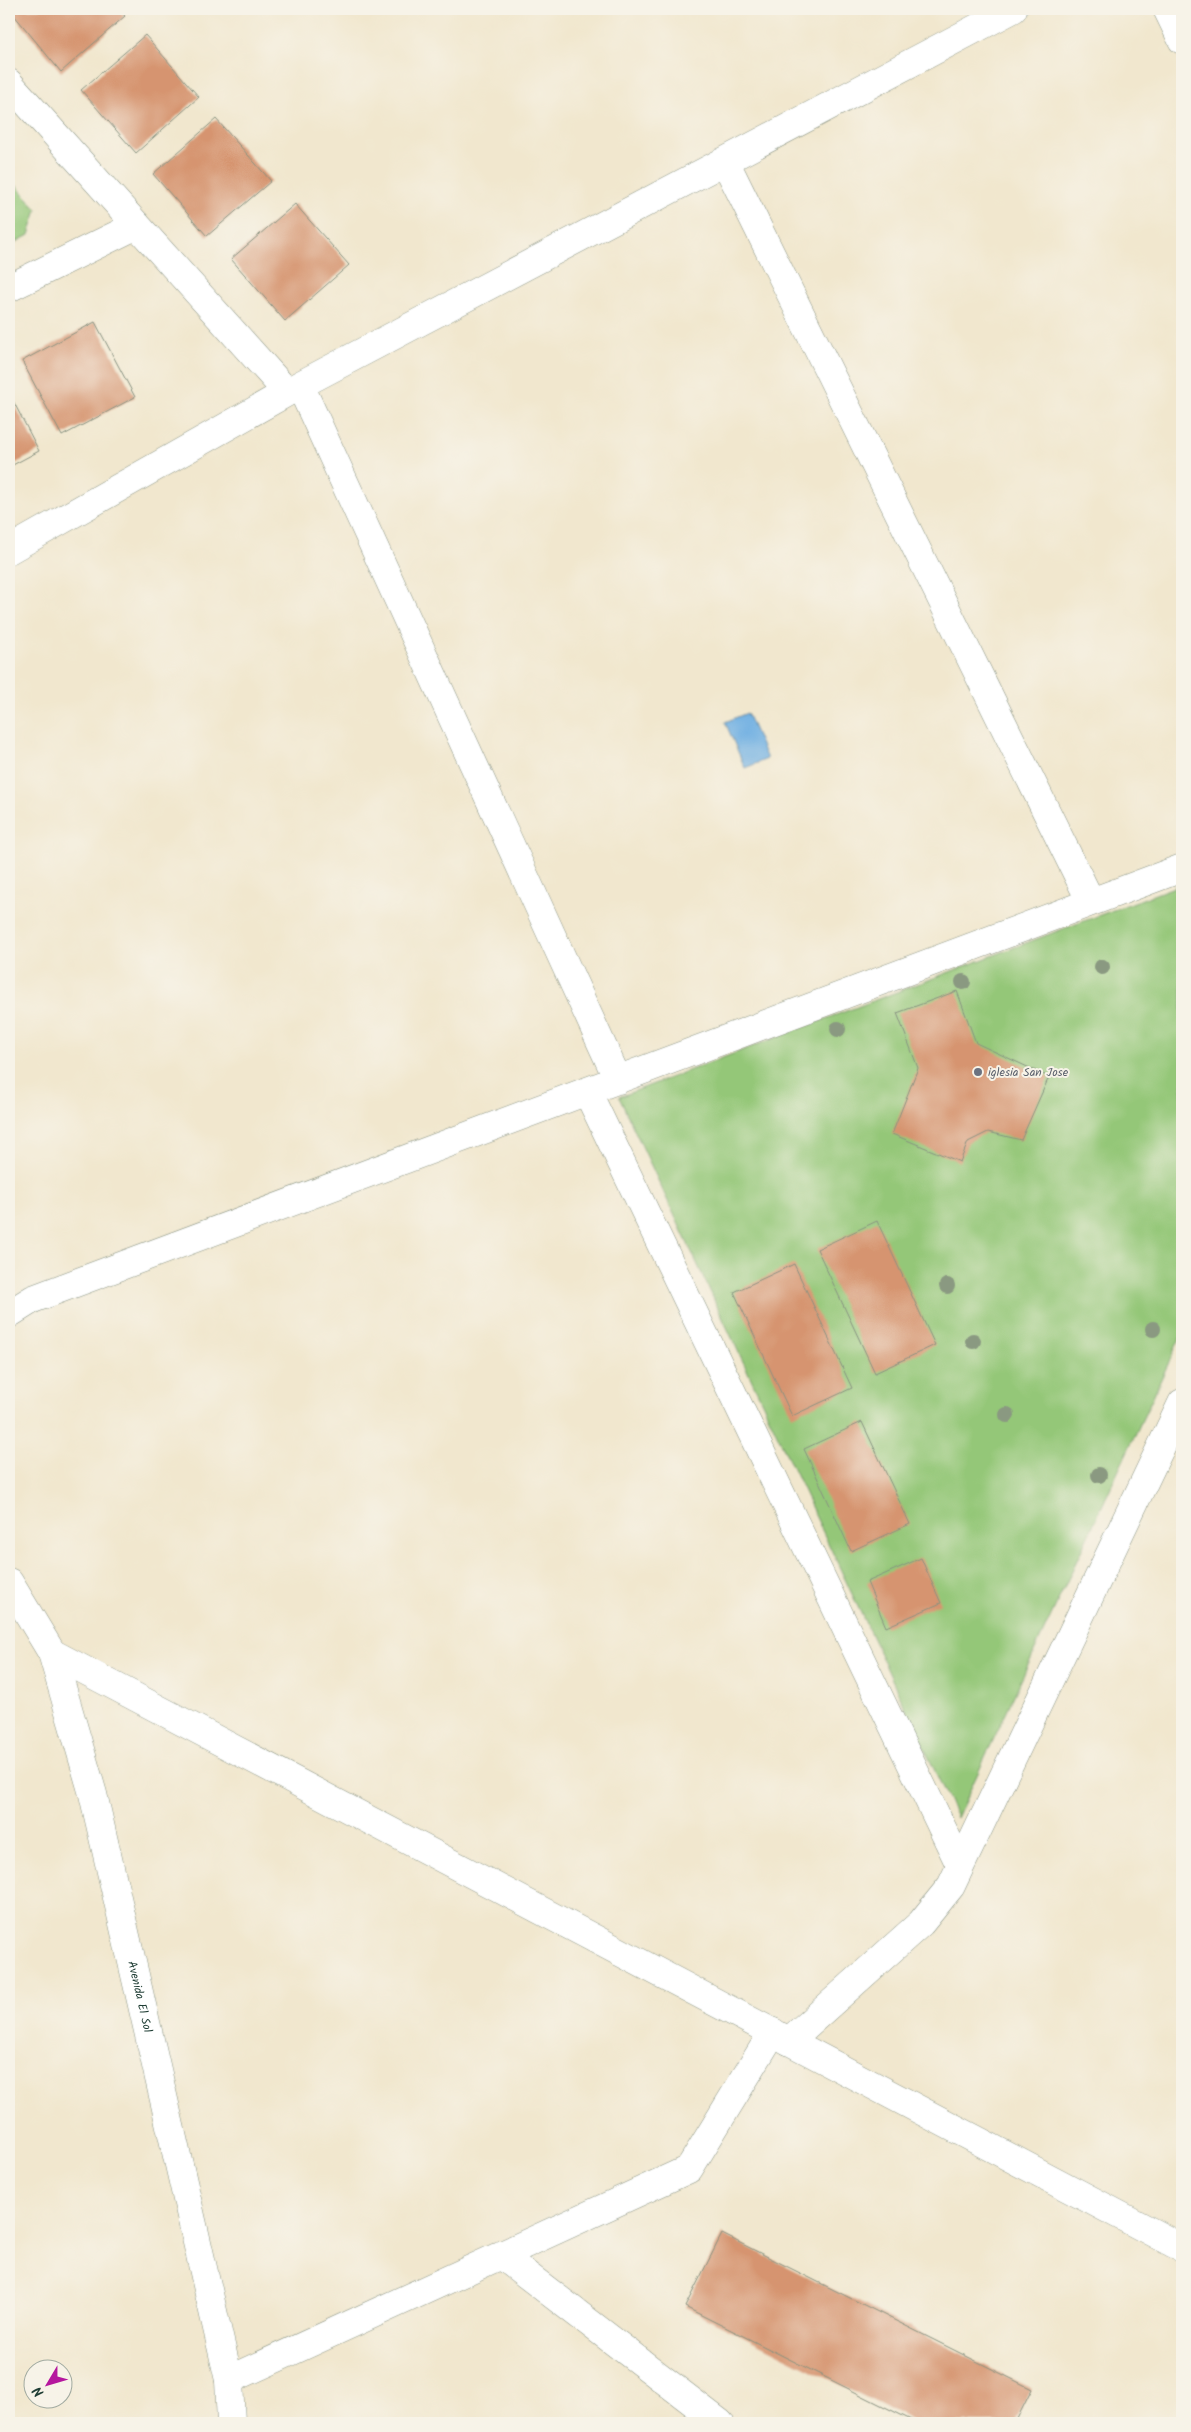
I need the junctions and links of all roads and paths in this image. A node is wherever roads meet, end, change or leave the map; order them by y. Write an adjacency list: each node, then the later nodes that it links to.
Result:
1 (1013, 9): 5 (street)
2 (1166, 9): 3 (street)
3 (1182, 40)
4 (9, 83): 6 (street)
5 (725, 161): 8 (street); 11 (street)
6 (137, 225): 7 (street); 8 (street)
7 (9, 288)
8 (294, 389): 9 (street); 12 (street)
9 (9, 550)
10 (1182, 868): 11 (street)
11 (1091, 902): 12 (street)
12 (618, 1080): 13 (street)
13 (588, 1091): 14 (street); 18 (street)
14 (9, 1314)
15 (1182, 1403): 18 (street)
16 (9, 1582): 17 (street, Avenida El Sol)
17 (52, 1653): 19 (street); 22 (street, Avenida El Sol)
18 (960, 1865): 19 (street)
19 (781, 2036): 20 (street); 21 (street)
20 (1182, 2248)
21 (501, 2255): 22 (street); 24 (street)
22 (229, 2380): 23 (street, Avenida El Sol)
23 (231, 2423)
24 (720, 2423)

